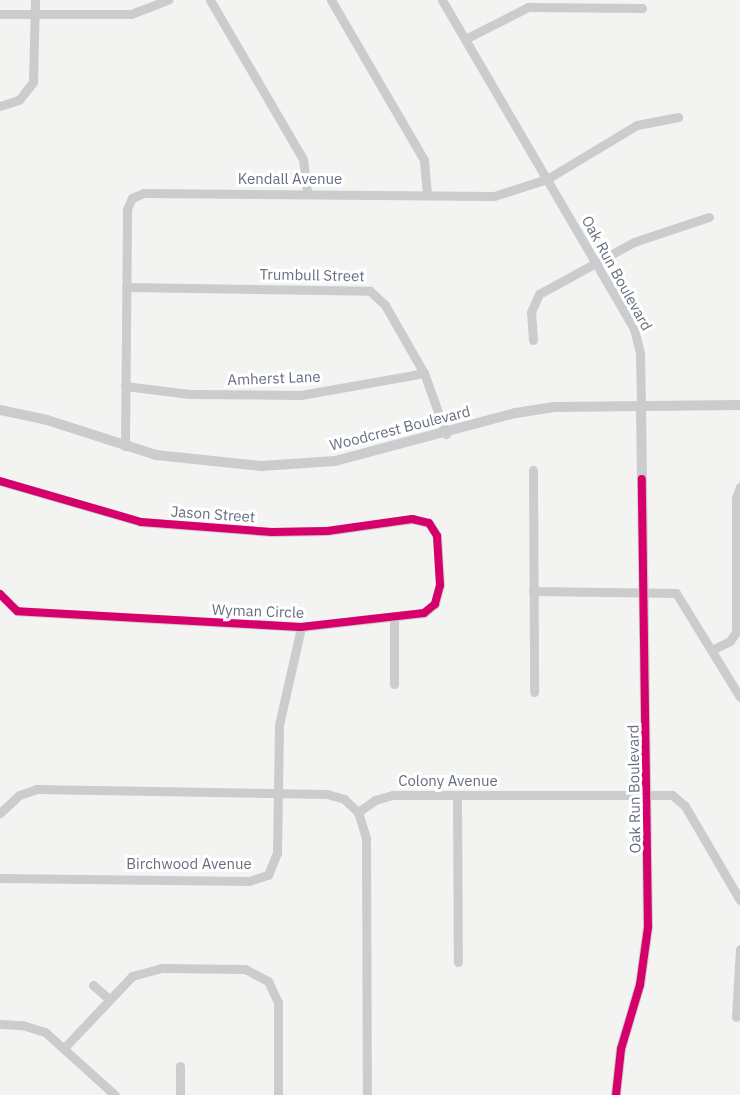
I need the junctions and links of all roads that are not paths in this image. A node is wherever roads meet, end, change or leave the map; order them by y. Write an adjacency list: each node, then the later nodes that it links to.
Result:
1 (34, 0): 8 (street)
2 (168, 0): 8 (street)
3 (210, 0): 13 (street)
4 (331, 0): 14 (street)
5 (442, 0): 9 (street, Oak Run Boulevard)
6 (642, 8): 9 (street)
7 (0, 14): 8 (street)
8 (34, 14): 10 (street)
9 (465, 39): 12 (street, Oak Run Boulevard)
10 (0, 106)
11 (678, 117): 12 (street, Kendall Avenue)
12 (547, 179): 14 (street, Kendall Avenue); 16 (street, Oak Run Boulevard)
13 (307, 194): 14 (street, Kendall Avenue); 17 (street, Kendall Avenue)
14 (427, 195)
15 (709, 217): 16 (street)
16 (595, 262): 18 (street); 21 (street, Oak Run Boulevard)
17 (126, 288): 19 (street, Trumbull Street); 20 (street, Kendall Avenue)
18 (533, 340)
19 (424, 373): 20 (street, Amherst Lane); 24 (street, Trumbull Street)
20 (125, 386): 25 (street, Kendall Avenue)
21 (641, 405): 22 (street, Woodcrest Boulevard); 24 (street, Woodcrest Boulevard); 31 (street, Oak Run Boulevard)
22 (740, 405)
23 (0, 410): 25 (street, Woodcrest Boulevard)
24 (446, 434): 25 (street, Woodcrest Boulevard)
25 (125, 446)
26 (533, 470): 30 (street)
27 (0, 481): 29 (street, Jason Street)
28 (740, 487): 35 (street)
29 (429, 523): 33 (street, Wyman Circle)
30 (533, 591): 31 (street); 37 (street)
31 (643, 591): 35 (street); 40 (street, Oak Run Boulevard)
32 (0, 594): 34 (street, Wyman Circle)
33 (394, 618): 34 (street, Wyman Circle); 36 (street)
34 (301, 627): 39 (street, Birchwood Avenue)
35 (712, 651): 38 (street)
36 (394, 684)
37 (534, 692)
38 (740, 697)
39 (278, 793): 42 (street); 43 (street); 44 (street, Birchwood Avenue)
40 (648, 794): 41 (street, Colony Avenue); 45 (street, Colony Avenue); 58 (street, Oak Run Boulevard)
41 (457, 795): 43 (street, Colony Avenue); 47 (street)
42 (2, 809)
43 (358, 812): 57 (street)
44 (0, 878)
45 (740, 900)
46 (740, 949): 50 (street)
47 (458, 962)
48 (93, 985): 49 (street)
49 (109, 999): 52 (street); 56 (street)
50 (736, 1017)
51 (0, 1024): 52 (street)
52 (64, 1048): 54 (street)
53 (180, 1066): 55 (street)
54 (115, 1095)
55 (180, 1095)
56 (278, 1095)
57 (368, 1095)
58 (616, 1095)

